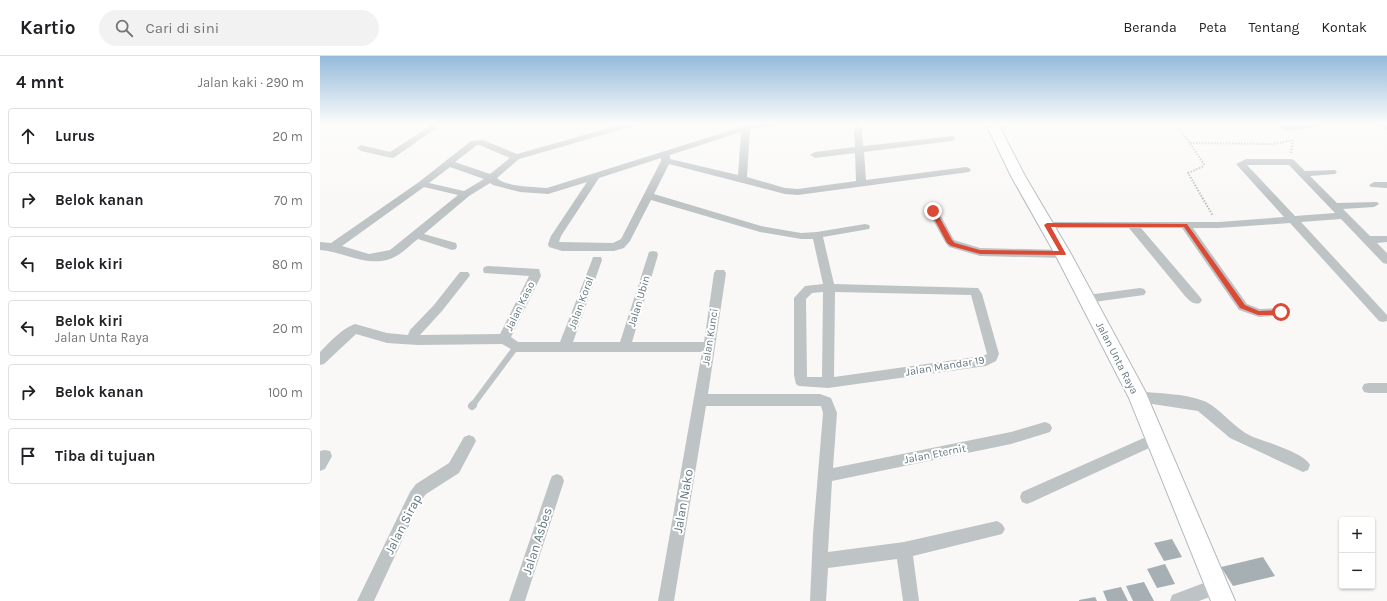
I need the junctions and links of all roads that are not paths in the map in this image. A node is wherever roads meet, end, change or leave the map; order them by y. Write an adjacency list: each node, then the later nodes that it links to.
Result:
1 (367, 149): 2 (street)
2 (400, 149)
3 (467, 149): 14 (street)
4 (495, 149): 12 (street)
5 (545, 149): 12 (street)
6 (689, 149): 13 (street)
7 (744, 149): 20 (street)
8 (864, 149): 10 (street)
9 (1005, 149): 32 (street, Jalan Unta Raya)
10 (860, 150): 11 (street); 21 (street)
11 (815, 155)
12 (516, 158): 19 (street)
13 (666, 158): 18 (street); 20 (street); 26 (street)
14 (448, 163): 19 (street); 22 (street)
15 (966, 170): 21 (street)
16 (1332, 172): 17 (street)
17 (1302, 174): 28 (street); 31 (street)
18 (595, 177): 19 (street); 26 (street)
19 (491, 178): 25 (street)
20 (742, 179): 21 (street)
21 (860, 183)
22 (422, 184): 25 (street); 42 (street)
23 (1374, 185): 24 (street)
24 (1387, 185)
25 (466, 194): 36 (street)
26 (648, 196): 37 (street)
27 (1374, 204): 28 (street)
28 (1334, 206): 30 (street)
29 (933, 211): 43 (street)
30 (1343, 216): 31 (street); 39 (street)
31 (1291, 220): 33 (street); 55 (street)
32 (1047, 225): 34 (street); 43 (street, Jalan Unta Raya)
33 (1185, 225): 34 (street); 54 (street)
34 (1133, 226): 53 (street)
35 (865, 227): 37 (street)
36 (416, 235): 41 (street); 42 (street)
37 (817, 235): 50 (street)
38 (1387, 239): 39 (street)
39 (1368, 240): 46 (street)
40 (320, 246): 42 (street)
41 (452, 246)
42 (333, 248)
43 (1063, 254): 52 (street, Jalan Unta Raya)
44 (653, 255): 59 (street, Jalan Ubin)
45 (597, 260): 58 (street, Jalan Koral)
46 (1387, 260)
47 (488, 270): 56 (street, Jalan Kaso)
48 (720, 273): 61 (street, Jalan Kunci)
49 (464, 275): 57 (street)
50 (829, 288): 63 (street); 63 (street, Jalan Mandar 19); 63 (street, Jalan Mandar 19)
51 (1140, 292): 52 (street)
52 (1087, 299): 66 (street, Jalan Unta Raya)
53 (1196, 300)
54 (1281, 312)
55 (1384, 318)
56 (504, 339): 57 (street); 60 (street)
57 (418, 340): 62 (street)
58 (566, 346): 59 (street); 60 (street)
59 (625, 346): 61 (street)
60 (516, 347): 68 (lane)
61 (709, 347): 67 (street, Jalan Kunci)
62 (320, 360)
63 (828, 383)
64 (1369, 388): 65 (street)
65 (1387, 388)
66 (1138, 397): 70 (street, Jalan Unta Raya); 72 (street)
67 (700, 400): 73 (street); 82 (street, Jalan Nako)
68 (472, 406)
69 (1045, 428): 73 (street, Jalan Eternit)
70 (1155, 439): 75 (street); 79 (street, Jalan Unta Raya)
71 (469, 441): 80 (street, Jalan Sirap)
72 (1303, 465)
73 (825, 476): 78 (street)
74 (557, 481): 81 (street, Jalan Asbes)
75 (1027, 497)
76 (996, 529): 77 (street)
77 (904, 550): 78 (street); 84 (street)
78 (820, 561): 83 (street)
79 (1220, 593): 85 (street)
80 (364, 601)
81 (517, 601)
82 (666, 601)
83 (818, 601)
84 (911, 601)
85 (1178, 601)

